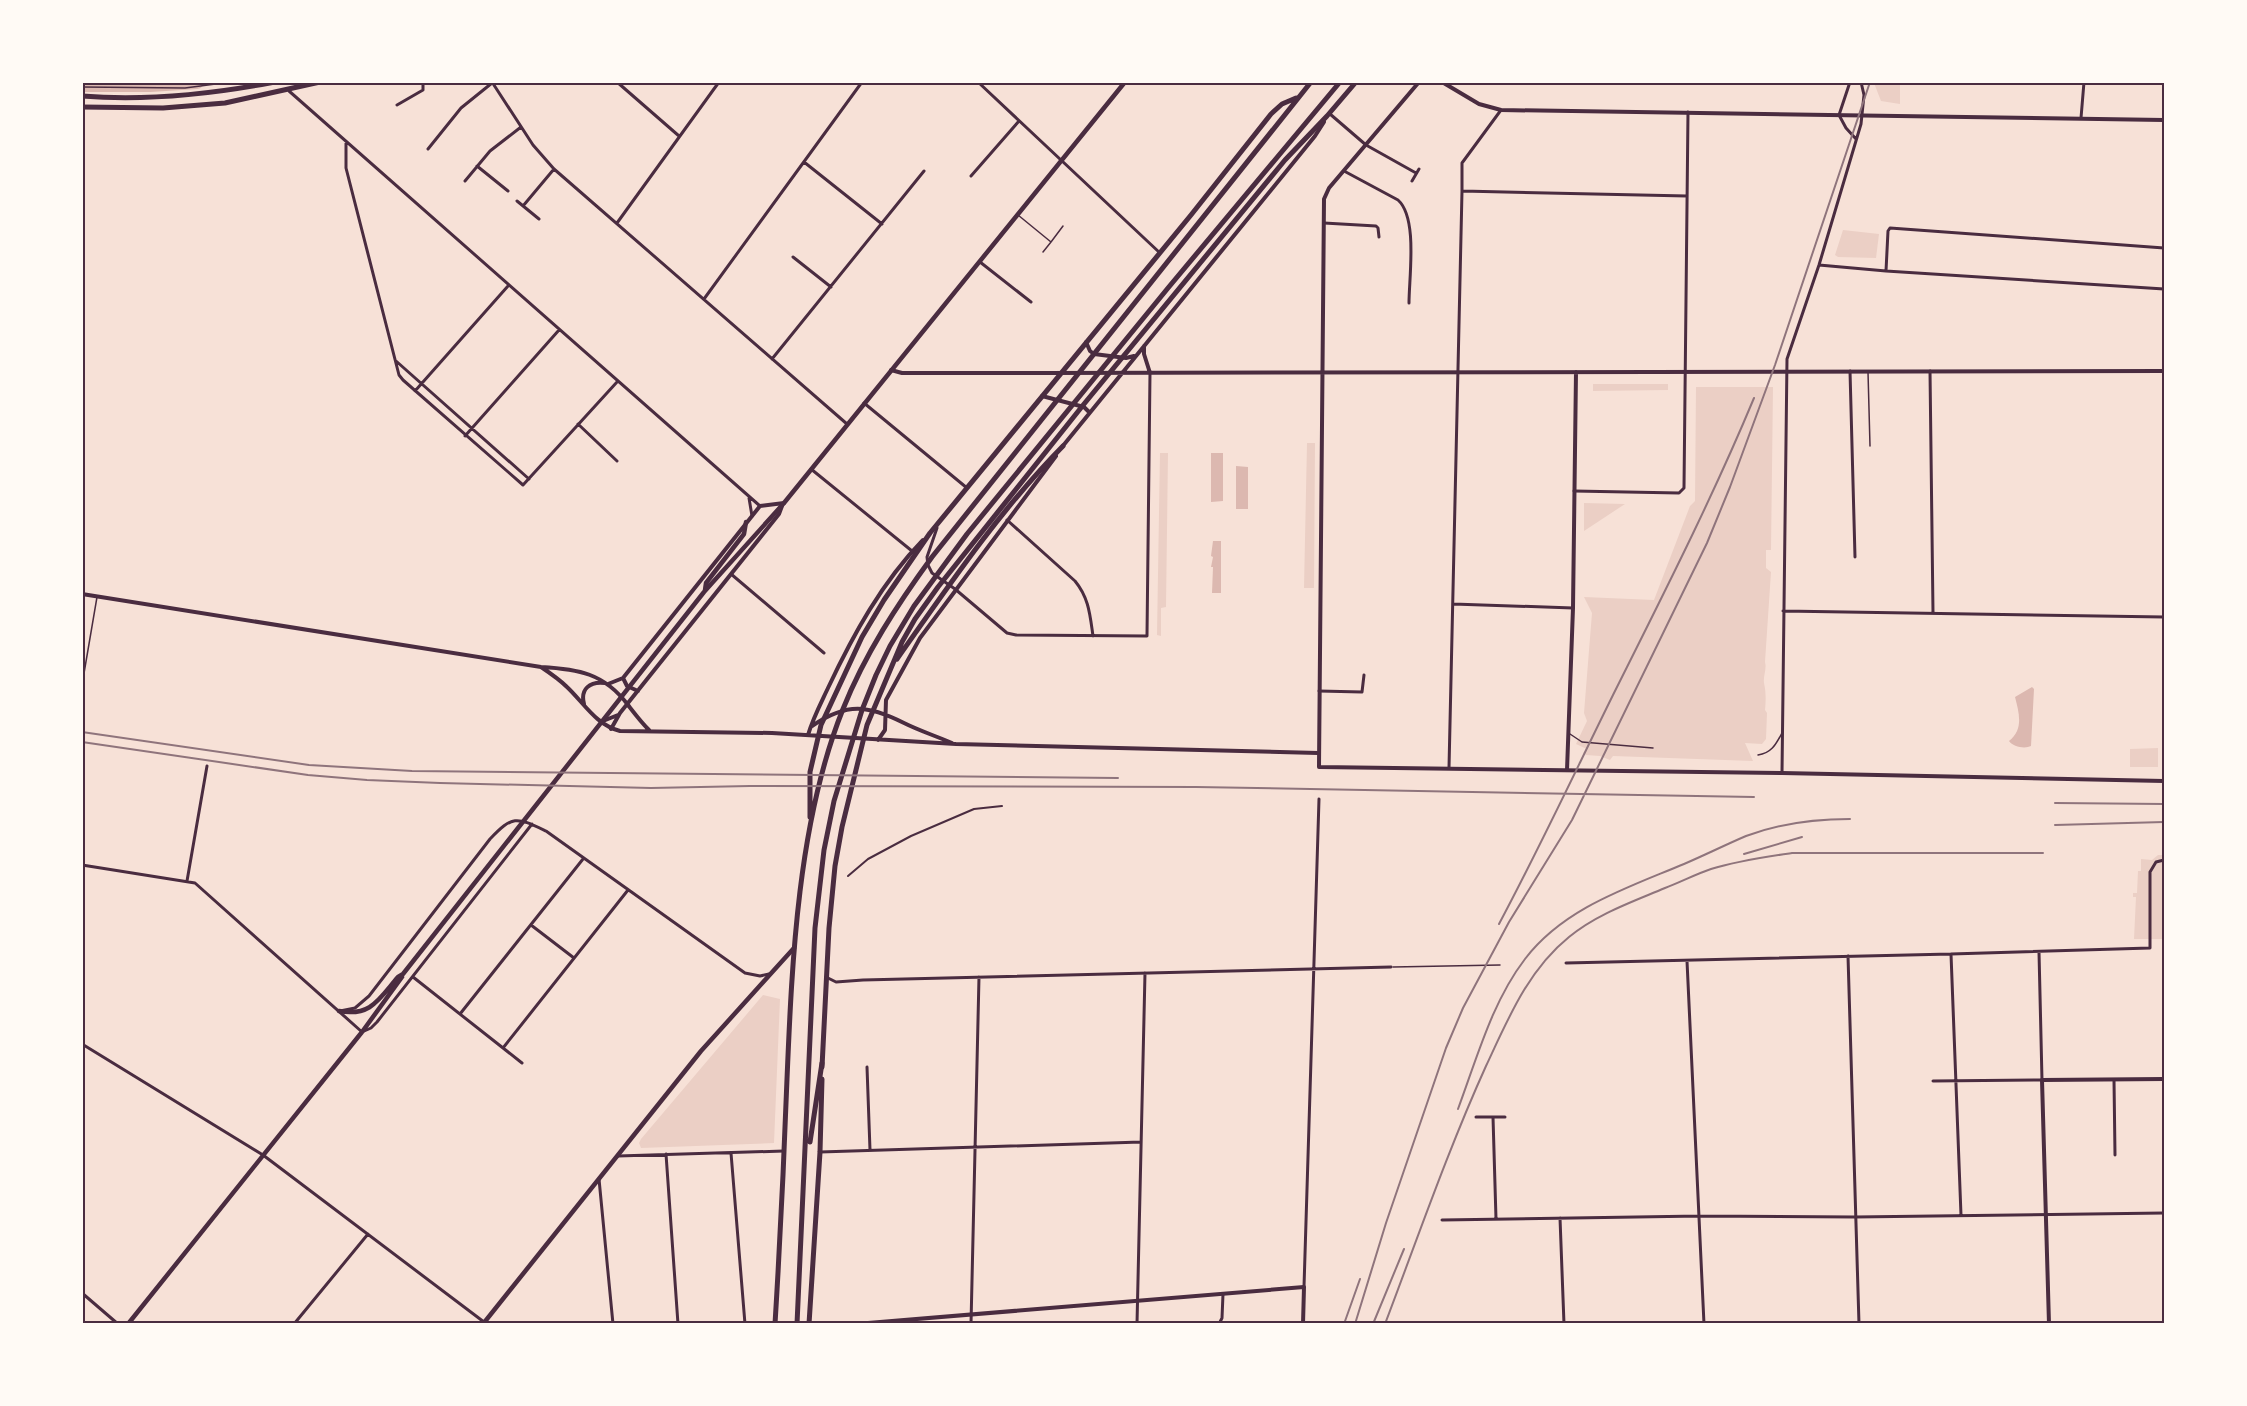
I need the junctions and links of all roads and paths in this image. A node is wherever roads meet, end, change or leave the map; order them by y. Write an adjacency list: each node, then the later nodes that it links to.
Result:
1 (231, 82): 19 (lane)
2 (276, 82): 21 (main road)
3 (320, 82): 20 (main road)
4 (423, 82): 23 (street)
5 (617, 82): 34 (street)
6 (719, 82): 34 (street)
7 (862, 82): 40 (street)
8 (978, 82): 32 (street)
9 (1125, 82): 39 (main road)
10 (1311, 82): 22 (main road)
11 (1356, 82): 27 (main road)
12 (1419, 82): 37 (street)
13 (1442, 82): 25 (street)
14 (1850, 82): 28 (street)
15 (1861, 82): 29 (street)
16 (2084, 82): 30 (street)
17 (492, 83): 33 (street); 38 (street)
18 (1339, 83): 214 (main road)
19 (82, 87)
20 (289, 90): 24 (main road); 36 (street)
21 (82, 96)
22 (1298, 98): 63 (main road); 163 (main road)
23 (397, 105)
24 (82, 107)
25 (1501, 110): 26 (street); 49 (street)
26 (1688, 112): 28 (street); 50 (street)
27 (1329, 115): 37 (street); 76 (street); 133 (main road)
28 (1839, 115): 29 (street); 35 (street)
29 (1863, 115): 30 (street); 35 (street)
30 (2080, 118): 31 (street)
31 (2164, 120)
32 (1019, 121): 39 (street); 45 (street)
33 (520, 127): 41 (street); 42 (street)
34 (680, 137): 55 (street)
35 (1856, 139): 66 (street)
36 (346, 142): 68 (street); 79 (street)
37 (1366, 145): 44 (street); 47 (street)
38 (428, 149)
39 (1061, 161): 53 (main road); 63 (street)
40 (804, 162): 57 (street); 71 (street)
41 (477, 166): 46 (street); 48 (street)
42 (554, 169): 52 (street); 55 (street)
43 (924, 171): 57 (street)
44 (1344, 171): 56 (street); 73 (street)
45 (971, 176)
46 (465, 181)
47 (1412, 181)
48 (508, 191)
49 (1462, 191): 50 (street); 91 (street)
50 (1687, 196): 88 (street)
51 (517, 201): 52 (street)
52 (523, 206): 54 (street)
53 (1018, 215): 60 (lane); 65 (main road)
54 (539, 219)
55 (617, 223): 71 (street)
56 (1324, 223): 59 (street); 86 (street)
57 (882, 224): 69 (street)
58 (1063, 226): 60 (lane)
59 (1378, 237)
60 (1051, 242): 62 (lane)
61 (2164, 248): 67 (street)
62 (1043, 252)
63 (1160, 253): 75 (main road)
64 (793, 257): 69 (street)
65 (980, 262): 72 (street); 80 (main road)
66 (1819, 265): 67 (street); 92 (street)
67 (1886, 271): 70 (street)
68 (508, 286): 74 (street); 94 (street)
69 (831, 287): 78 (street)
70 (2164, 289)
71 (704, 299): 78 (street)
72 (1031, 302)
73 (1409, 303)
74 (559, 330): 93 (street); 101 (street)
75 (1086, 341): 77 (street); 89 (main road)
76 (1144, 345): 77 (street); 90 (street)
77 (1136, 355): 85 (street)
78 (772, 359): 100 (street)
79 (395, 360): 94 (street); 95 (street)
80 (891, 370): 89 (street); 97 (main road)
81 (1930, 370): 82 (street); 84 (street); 128 (street)
82 (2164, 370)
83 (1850, 371): 84 (street); 92 (street); 119 (street)
84 (1868, 371): 104 (lane)
85 (1122, 372): 89 (street); 90 (street); 98 (street)
86 (1323, 372): 90 (street); 91 (street); 139 (street)
87 (1576, 372): 88 (street); 91 (street); 109 (street)
88 (1684, 372): 92 (street); 109 (street)
89 (1060, 373): 96 (main road)
90 (1150, 373): 130 (street)
91 (1457, 373): 125 (street)
92 (1786, 373): 127 (street)
93 (617, 382): 99 (street); 110 (street)
94 (422, 384): 95 (street); 101 (street)
95 (415, 392): 102 (street)
96 (1041, 396): 98 (street); 108 (main road)
97 (864, 403): 100 (main road); 108 (street)
98 (1089, 413): 103 (street)
99 (578, 424): 105 (street); 107 (street)
100 (848, 424): 106 (main road)
101 (472, 428): 102 (street); 107 (street)
102 (465, 436): 107 (street)
103 (1063, 446): 114 (street); 133 (main road)
104 (1870, 446)
105 (617, 461)
106 (811, 469): 111 (main road); 118 (street)
107 (529, 479)
108 (967, 488): 115 (main road)
109 (1574, 490): 126 (street)
110 (748, 498): 112 (street); 113 (street)
111 (784, 503): 112 (street); 120 (street); 122 (main road)
112 (760, 506): 113 (street)
113 (752, 516): 116 (street)
114 (1007, 520): 121 (street); 130 (street)
115 (940, 521): 117 (main road); 121 (street)
116 (746, 522): 122 (main road); 135 (street)
117 (930, 532): 118 (street); 163 (main road)
118 (912, 551): 145 (street)
119 (1855, 557)
120 (730, 574): 131 (street); 138 (street)
121 (955, 589): 130 (street); 143 (street)
122 (704, 592): 184 (main road)
123 (82, 594): 124 (street)
124 (97, 597): 132 (street); 137 (lane)
125 (1453, 604): 126 (street); 157 (street)
126 (1573, 608): 149 (street)
127 (1783, 611): 128 (street); 148 (street)
128 (1933, 612): 129 (street)
129 (2164, 617)
130 (1093, 636)
131 (824, 653)
132 (541, 667): 136 (street); 141 (street)
133 (889, 670): 185 (main road)
134 (1364, 675): 139 (street)
135 (623, 678): 136 (street); 138 (street)
136 (608, 684): 140 (street); 141 (street)
137 (82, 685)
138 (638, 691): 140 (street)
139 (1319, 691): 154 (street)
140 (628, 704): 142 (street); 147 (street)
141 (585, 707): 144 (street)
142 (620, 713): 144 (street); 146 (street)
143 (885, 713): 145 (street); 151 (street); 152 (street)
144 (600, 721): 146 (street)
145 (810, 727): 150 (street)
146 (611, 729): 147 (street)
147 (650, 730): 150 (street)
148 (1782, 732): 155 (lane); 159 (street)
149 (1569, 733): 153 (lane); 158 (street)
150 (808, 735): 151 (street)
151 (878, 740): 152 (street)
152 (956, 744): 154 (street)
153 (1653, 748)
154 (1318, 753): 157 (street)
155 (1758, 755)
156 (207, 766): 169 (street)
157 (1449, 768): 158 (street)
158 (1567, 770): 159 (street)
159 (1782, 773): 160 (street)
160 (2164, 781)
161 (1319, 799): 181 (street)
162 (1002, 806): 168 (street)
163 (811, 822): 172 (main road)
164 (532, 824): 165 (street); 186 (street); 188 (street)
165 (583, 859): 170 (street); 171 (street)
166 (2164, 860): 173 (street)
167 (82, 865): 169 (street)
168 (848, 876)
169 (187, 881): 188 (street)
170 (628, 890): 176 (street); 182 (street)
171 (531, 925): 176 (street); 189 (street)
172 (794, 948): 182 (main road); 207 (main road)
173 (2039, 952): 174 (street); 197 (street)
174 (1951, 954): 175 (street); 200 (street)
175 (1848, 956): 177 (street); 220 (street)
176 (574, 958): 192 (street)
177 (1688, 961): 178 (street); 219 (street)
178 (1566, 963)
179 (1500, 965): 180 (lane)
180 (1391, 967): 181 (street)
181 (1315, 969): 183 (street); 225 (street)
182 (774, 972): 213 (main road)
183 (1145, 973): 187 (street); 204 (street)
184 (403, 974): 188 (main road); 190 (main road)
185 (825, 976): 187 (street); 194 (main road)
186 (412, 977): 189 (street); 190 (street)
187 (979, 977): 205 (street)
188 (339, 1011): 190 (street)
189 (460, 1014): 192 (street)
190 (362, 1032): 211 (main road)
191 (82, 1044): 211 (street)
192 (503, 1048): 193 (street)
193 (522, 1063)
194 (822, 1063): 208 (main road); 214 (main road)
195 (867, 1067): 206 (street)
196 (2164, 1079): 198 (street)
197 (2042, 1080): 198 (street); 200 (street); 217 (street)
198 (2114, 1080): 212 (street)
199 (1933, 1081): 200 (street)
200 (1954, 1081): 218 (street)
201 (1476, 1117): 202 (street)
202 (1493, 1117): 203 (street); 223 (street)
203 (1505, 1117)
204 (1141, 1142): 205 (street); 228 (street)
205 (974, 1148): 206 (street); 229 (street)
206 (870, 1150): 208 (street)
207 (784, 1151): 209 (street); 237 (main road)
208 (820, 1152): 239 (main road)
209 (731, 1153): 210 (street); 236 (street)
210 (666, 1154): 213 (street); 235 (street)
211 (263, 1155): 224 (street); 231 (main road)
212 (2115, 1155)
213 (616, 1156): 215 (main road)
214 (806, 1156): 238 (main road)
215 (599, 1177): 233 (main road); 234 (street)
216 (2164, 1213): 217 (street)
217 (2046, 1214): 218 (street); 248 (street)
218 (1961, 1215): 220 (street)
219 (1700, 1216): 220 (street); 221 (street); 246 (street)
220 (1855, 1216): 247 (street)
221 (1560, 1218): 223 (street); 245 (street)
222 (1442, 1220): 223 (street)
223 (1496, 1220)
224 (368, 1234): 232 (street); 233 (street)
225 (1304, 1287): 227 (street); 244 (street)
226 (82, 1293): 230 (street)
227 (1223, 1294): 228 (street); 243 (street)
228 (1137, 1301): 229 (street); 242 (street)
229 (971, 1314): 240 (street); 241 (street)
230 (118, 1323)
231 (128, 1323)
232 (294, 1323)
233 (484, 1323)
234 (613, 1323)
235 (678, 1323)
236 (744, 1323)
237 (776, 1323)
238 (797, 1323)
239 (809, 1323)
240 (856, 1323)
241 (971, 1323)
242 (1137, 1323)
243 (1219, 1323)
244 (1303, 1323)
245 (1564, 1323)
246 (1704, 1323)
247 (1859, 1323)
248 (2049, 1323)

